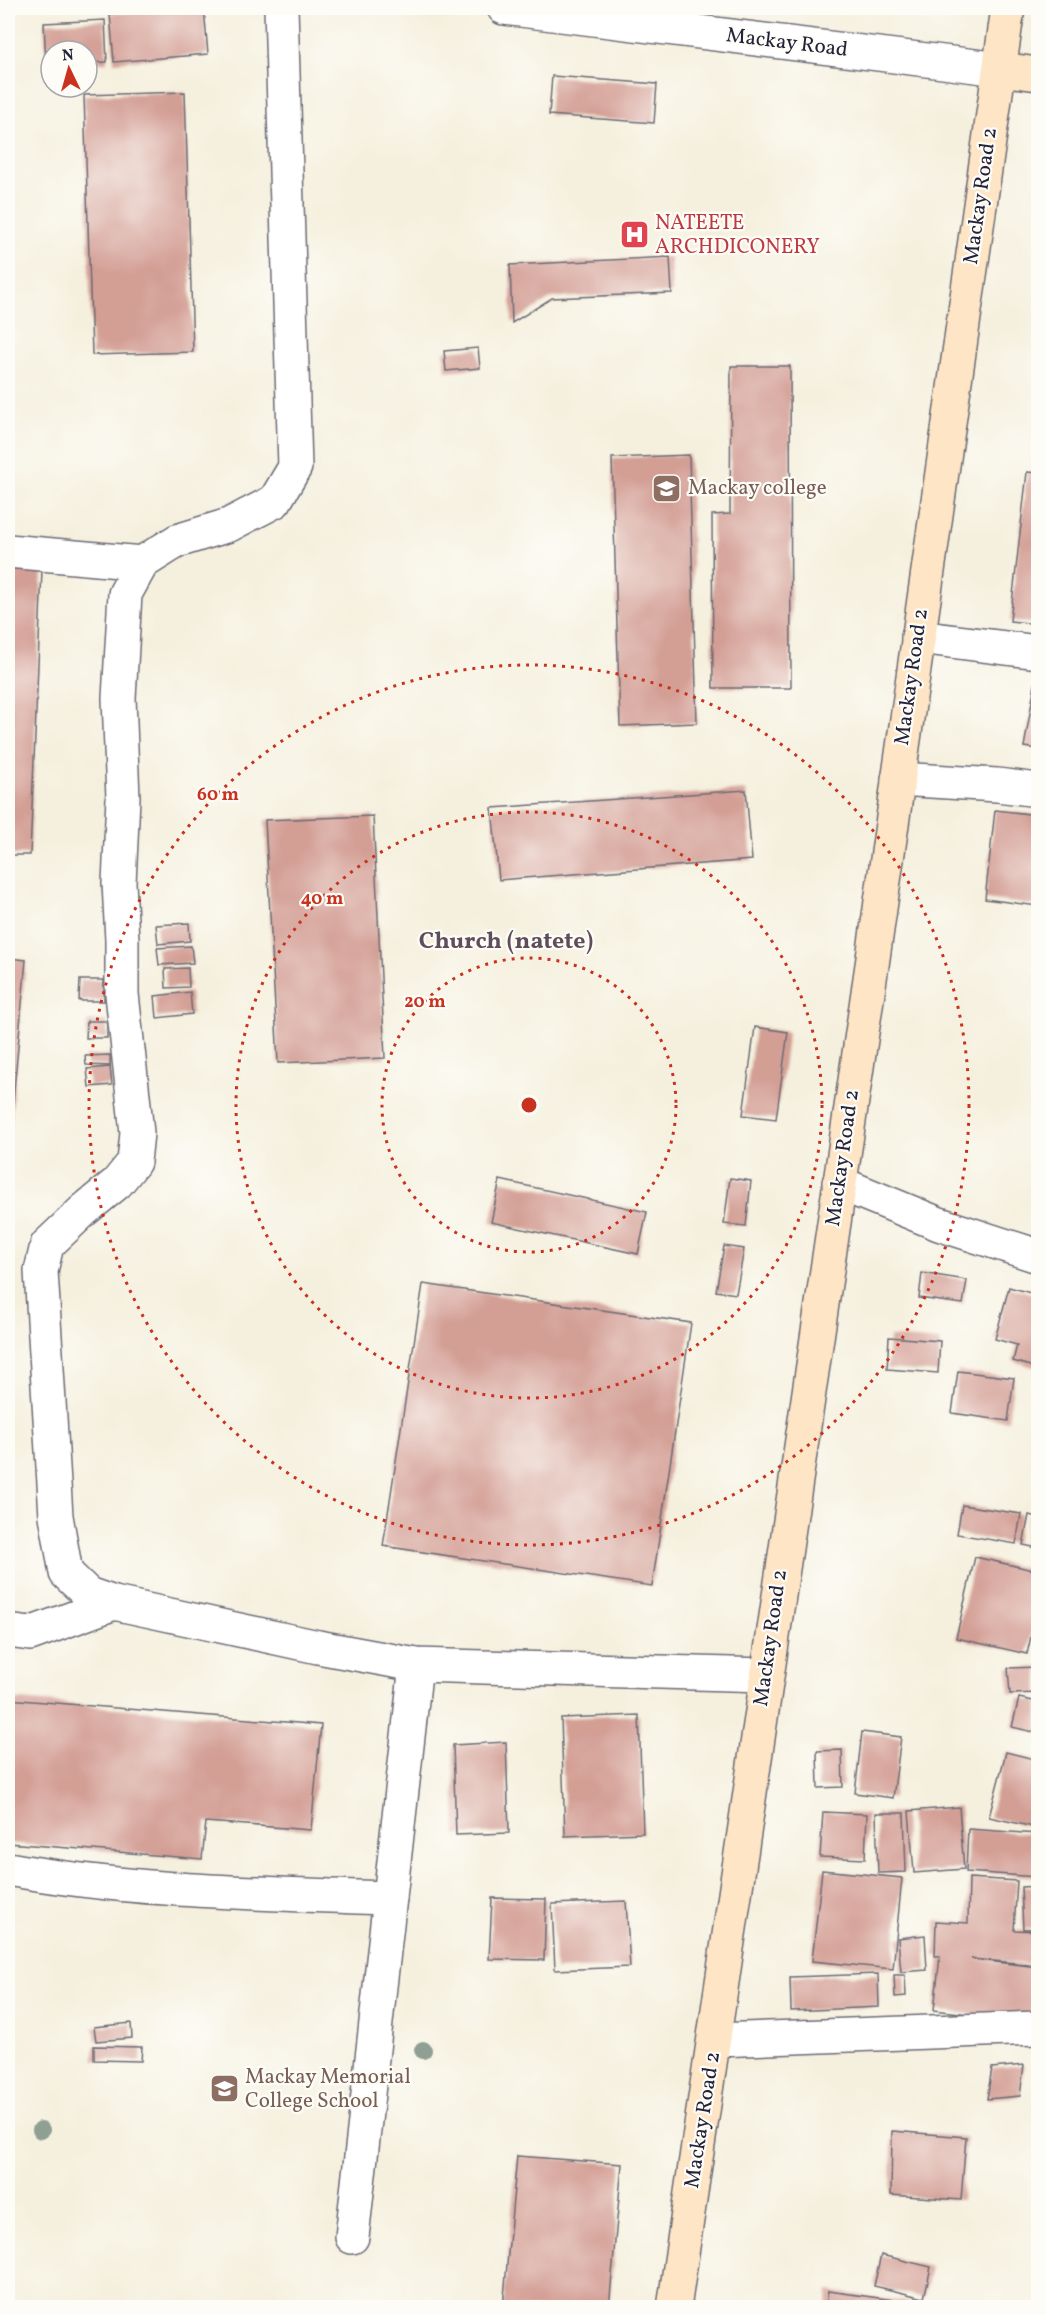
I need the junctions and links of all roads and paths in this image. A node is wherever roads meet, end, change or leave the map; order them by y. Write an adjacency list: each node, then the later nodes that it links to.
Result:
1 (281, 8): 7 (street)
2 (504, 8): 4 (street, Mackay Road)
3 (1008, 8): 4 (street, Mackay Road 2)
4 (1000, 69): 5 (street); 8 (street, Mackay Road 2)
5 (1038, 74)
6 (8, 551): 7 (street)
7 (142, 563): 14 (street)
8 (918, 637): 9 (street); 10 (street, Mackay Road 2)
9 (1038, 652)
10 (898, 779): 11 (street); 12 (street, Mackay Road 2)
11 (1038, 790)
12 (839, 1183): 13 (street); 17 (street, Mackay Road 2)
13 (1038, 1256)
14 (114, 1602): 15 (street); 16 (street)
15 (8, 1631)
16 (416, 1665): 17 (street); 19 (street)
17 (766, 1675): 21 (street, Mackay Road 2)
18 (8, 1869): 19 (street)
19 (390, 1898): 22 (street)
20 (1038, 2028): 21 (street)
21 (715, 2040): 23 (street, Mackay Road 2)
22 (352, 2237)
23 (674, 2307)

